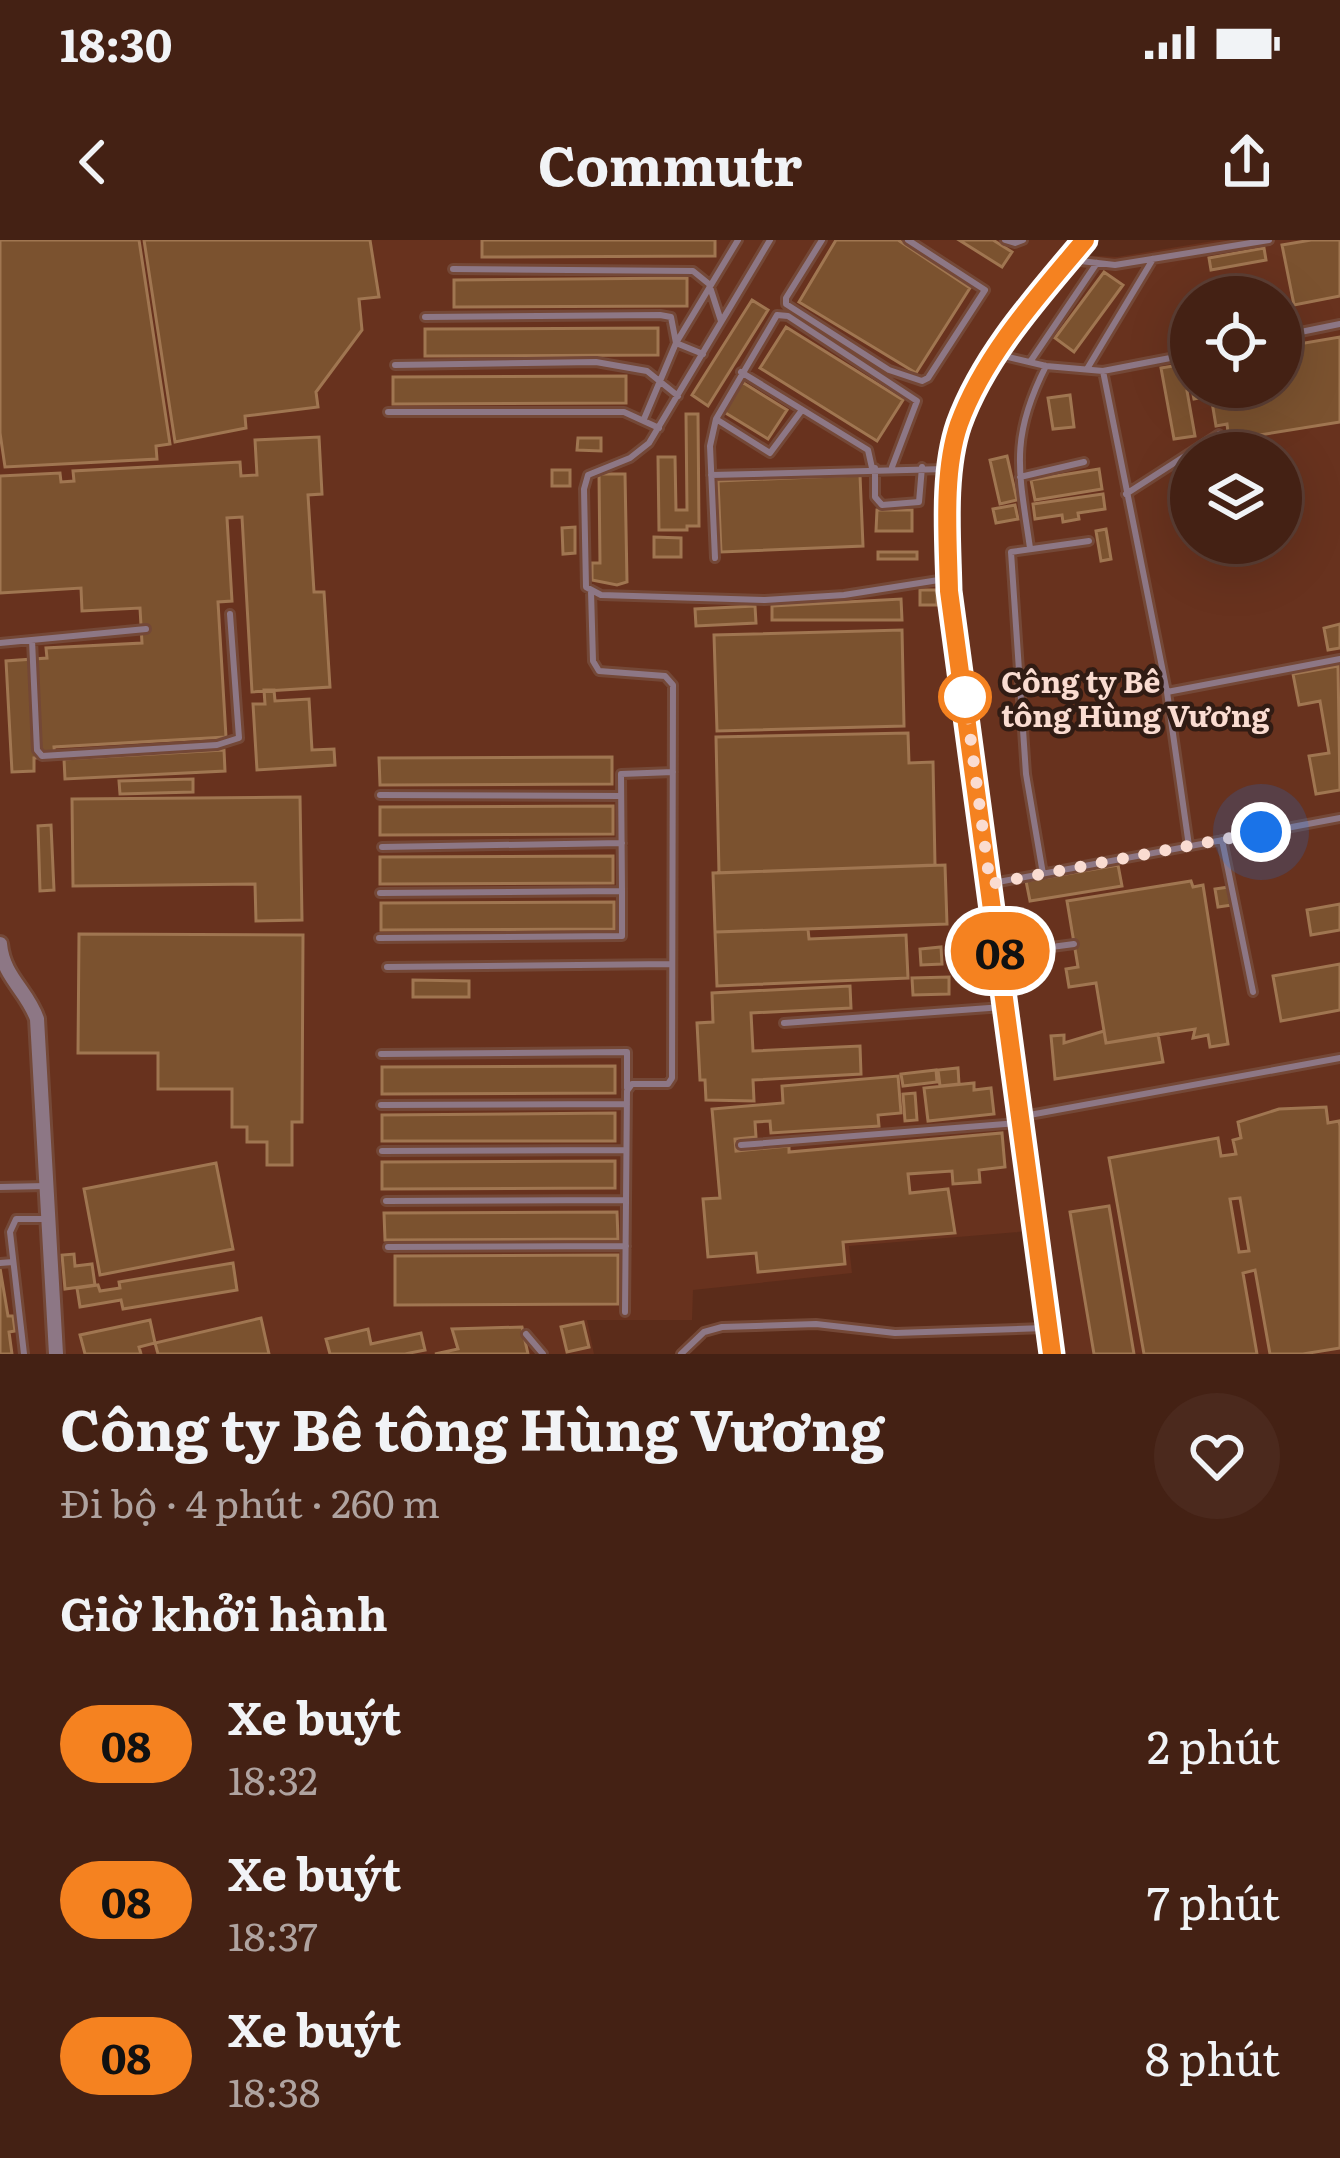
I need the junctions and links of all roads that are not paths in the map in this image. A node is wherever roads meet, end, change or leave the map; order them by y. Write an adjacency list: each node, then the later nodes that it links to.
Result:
1 (738, 240): 13 (lane)
2 (770, 240): 15 (lane)
3 (822, 240): 4 (lane)
4 (908, 240)
5 (1005, 240): 6 (lane)
6 (1023, 240)
7 (1084, 240): 10 (main road)
8 (1269, 240): 9 (lane)
9 (1153, 259): 11 (lane); 25 (lane)
10 (1068, 260): 11 (lane); 20 (main road)
11 (1097, 263): 22 (lane)
12 (453, 269): 13 (lane)
13 (709, 284): 15 (lane); 18 (lane)
14 (425, 317): 18 (lane)
15 (722, 321): 19 (lane)
16 (1340, 324): 17 (lane)
17 (1302, 332)
18 (676, 343): 19 (lane); 28 (lane)
19 (703, 354): 29 (lane)
20 (995, 354): 22 (lane); 49 (main road)
21 (1170, 358): 26 (lane)
22 (1030, 362): 24 (lane)
23 (395, 365): 28 (lane)
24 (1046, 366): 25 (lane); 44 (lane)
25 (1087, 370): 26 (lane)
26 (1103, 371): 45 (lane)
27 (741, 372): 30 (lane); 33 (lane); 39 (lane)
28 (659, 380): 29 (lane); 32 (lane)
29 (678, 396): 34 (lane)
30 (802, 410): 35 (lane); 40 (lane)
31 (388, 412): 32 (lane)
32 (644, 419): 34 (lane)
33 (716, 419): 35 (lane); 43 (lane)
34 (659, 428): 50 (lane)
35 (770, 453): 42 (lane)
36 (1084, 462): 44 (lane)
37 (922, 466): 39 (lane); 40 (lane); 41 (lane)
38 (1170, 466): 45 (lane)
39 (892, 467): 40 (lane)
40 (874, 468): 42 (lane)
41 (945, 469)
42 (772, 471): 43 (lane)
43 (711, 475): 48 (lane)
44 (1020, 477): 47 (lane)
45 (1126, 494): 56 (lane)
46 (1089, 541): 47 (lane)
47 (1030, 549): 65 (lane)
48 (715, 557)
49 (949, 578): 50 (lane); 66 (main road)
50 (591, 591): 57 (lane)
51 (230, 614): 53 (lane)
52 (146, 629): 53 (lane)
53 (32, 640): 54 (lane)
54 (0, 643)
55 (1340, 659): 56 (lane)
56 (1167, 692): 63 (lane)
57 (673, 772): 59 (lane); 74 (lane)
58 (380, 795): 59 (lane)
59 (622, 796): 62 (lane)
60 (1340, 818): 61 (lane)
61 (1222, 840): 63 (lane); 76 (lane)
62 (622, 843): 64 (lane); 67 (lane)
63 (1189, 846): 65 (lane)
64 (382, 847)
65 (1043, 874): 66 (lane)
66 (990, 884): 72 (main road)
67 (622, 891): 68 (lane); 69 (lane)
68 (380, 893)
69 (379, 938)
70 (0, 944): 73 (street)
71 (1074, 944): 72 (lane)
72 (1000, 954): 77 (main road)
73 (1, 962): 88 (street)
74 (672, 964): 75 (lane); 81 (lane)
75 (387, 967)
76 (1253, 992)
77 (1007, 1006): 78 (lane); 84 (main road)
78 (784, 1023)
79 (381, 1054): 81 (lane)
80 (1340, 1058): 84 (lane)
81 (627, 1091): 82 (lane)
82 (627, 1104): 83 (lane); 86 (lane)
83 (381, 1105)
84 (1021, 1120): 85 (lane); 98 (main road)
85 (741, 1145)
86 (626, 1150): 87 (lane); 90 (lane)
87 (382, 1151)
88 (46, 1186): 89 (lane); 92 (street)
89 (0, 1187)
90 (626, 1200): 91 (lane); 93 (lane)
91 (386, 1201)
92 (47, 1219): 95 (lane); 101 (street)
93 (626, 1246): 94 (lane); 97 (lane)
94 (388, 1247)
95 (13, 1262): 96 (lane); 100 (lane)
96 (0, 1263)
97 (625, 1312)
98 (1048, 1328): 103 (lane); 104 (main road)
99 (526, 1334): 102 (lane)
100 (24, 1354)
101 (56, 1354)
102 (543, 1354)
103 (681, 1354)
104 (1052, 1354)

